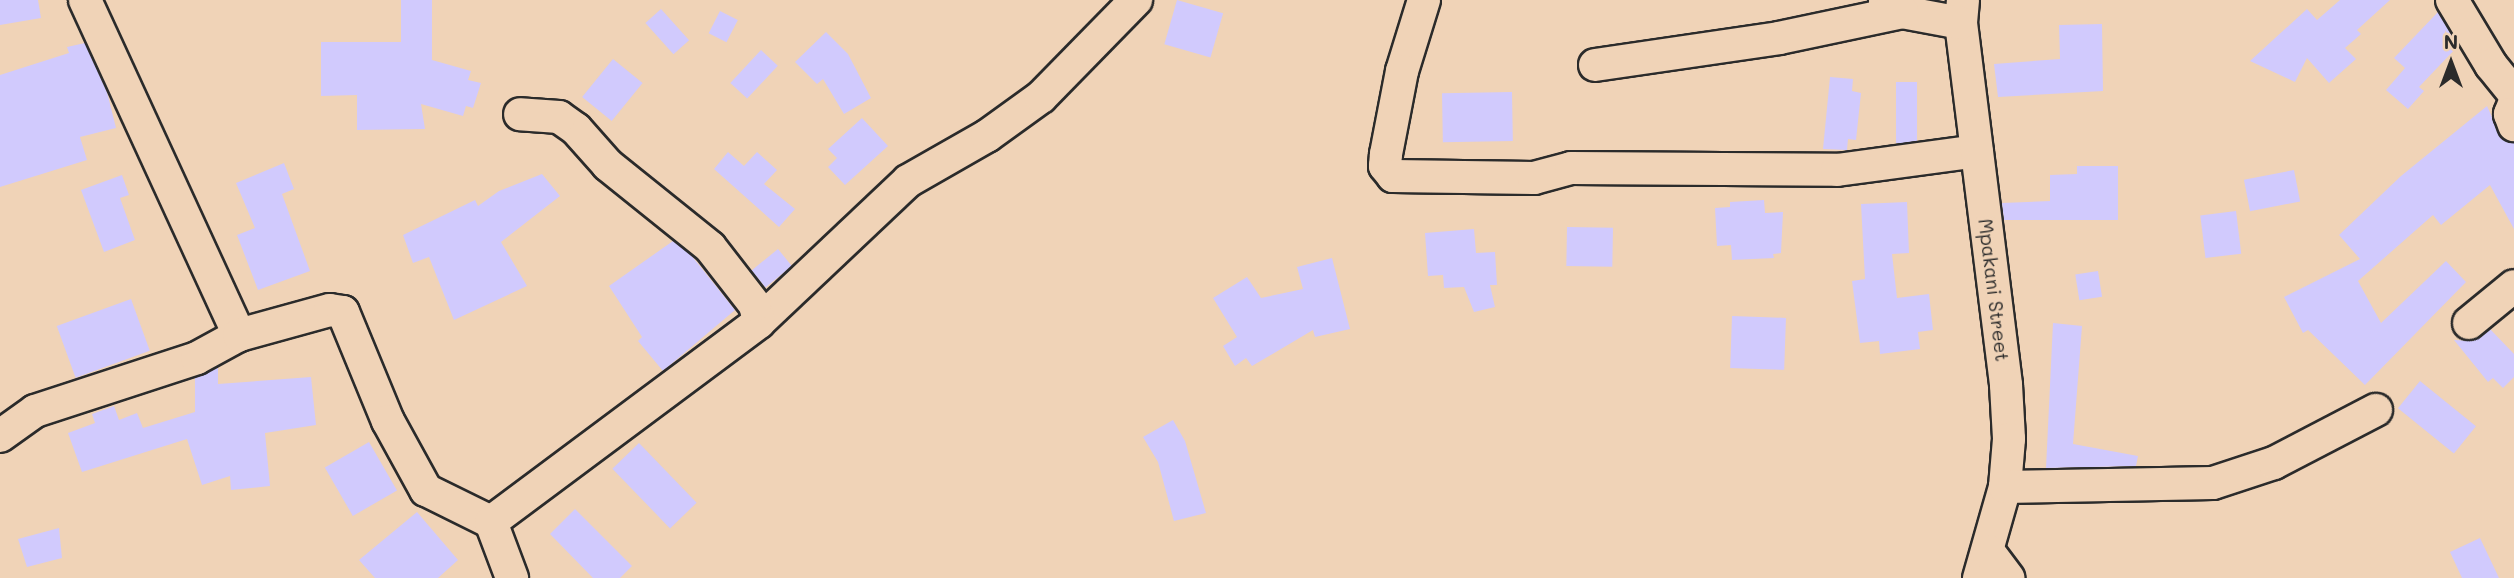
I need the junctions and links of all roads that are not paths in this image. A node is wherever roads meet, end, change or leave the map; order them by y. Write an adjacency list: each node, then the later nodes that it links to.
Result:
1 (85, 0): 17 (street)
2 (1136, 0): 15 (street)
3 (1424, 0): 13 (street)
4 (2452, 0): 7 (street)
5 (1892, 6): 6 (street); 8 (street)
6 (1962, 11): 13 (street, Mpakani Street)
7 (2502, 58): 9 (street)
8 (1595, 65)
9 (2514, 93)
10 (2514, 104): 12 (street)
11 (520, 114): 15 (street)
12 (2514, 125)
13 (1977, 151): 20 (street, Mpakani Street)
14 (2514, 286): 16 (street)
15 (759, 322): 21 (street)
16 (2469, 323)
17 (239, 335): 19 (street); 21 (street)
18 (2376, 410): 20 (street)
19 (0, 436)
20 (2005, 487): 22 (street, Mpakani Street)
21 (491, 523): 23 (street)
22 (1983, 565): 24 (street)
23 (512, 578)
24 (2008, 578)

